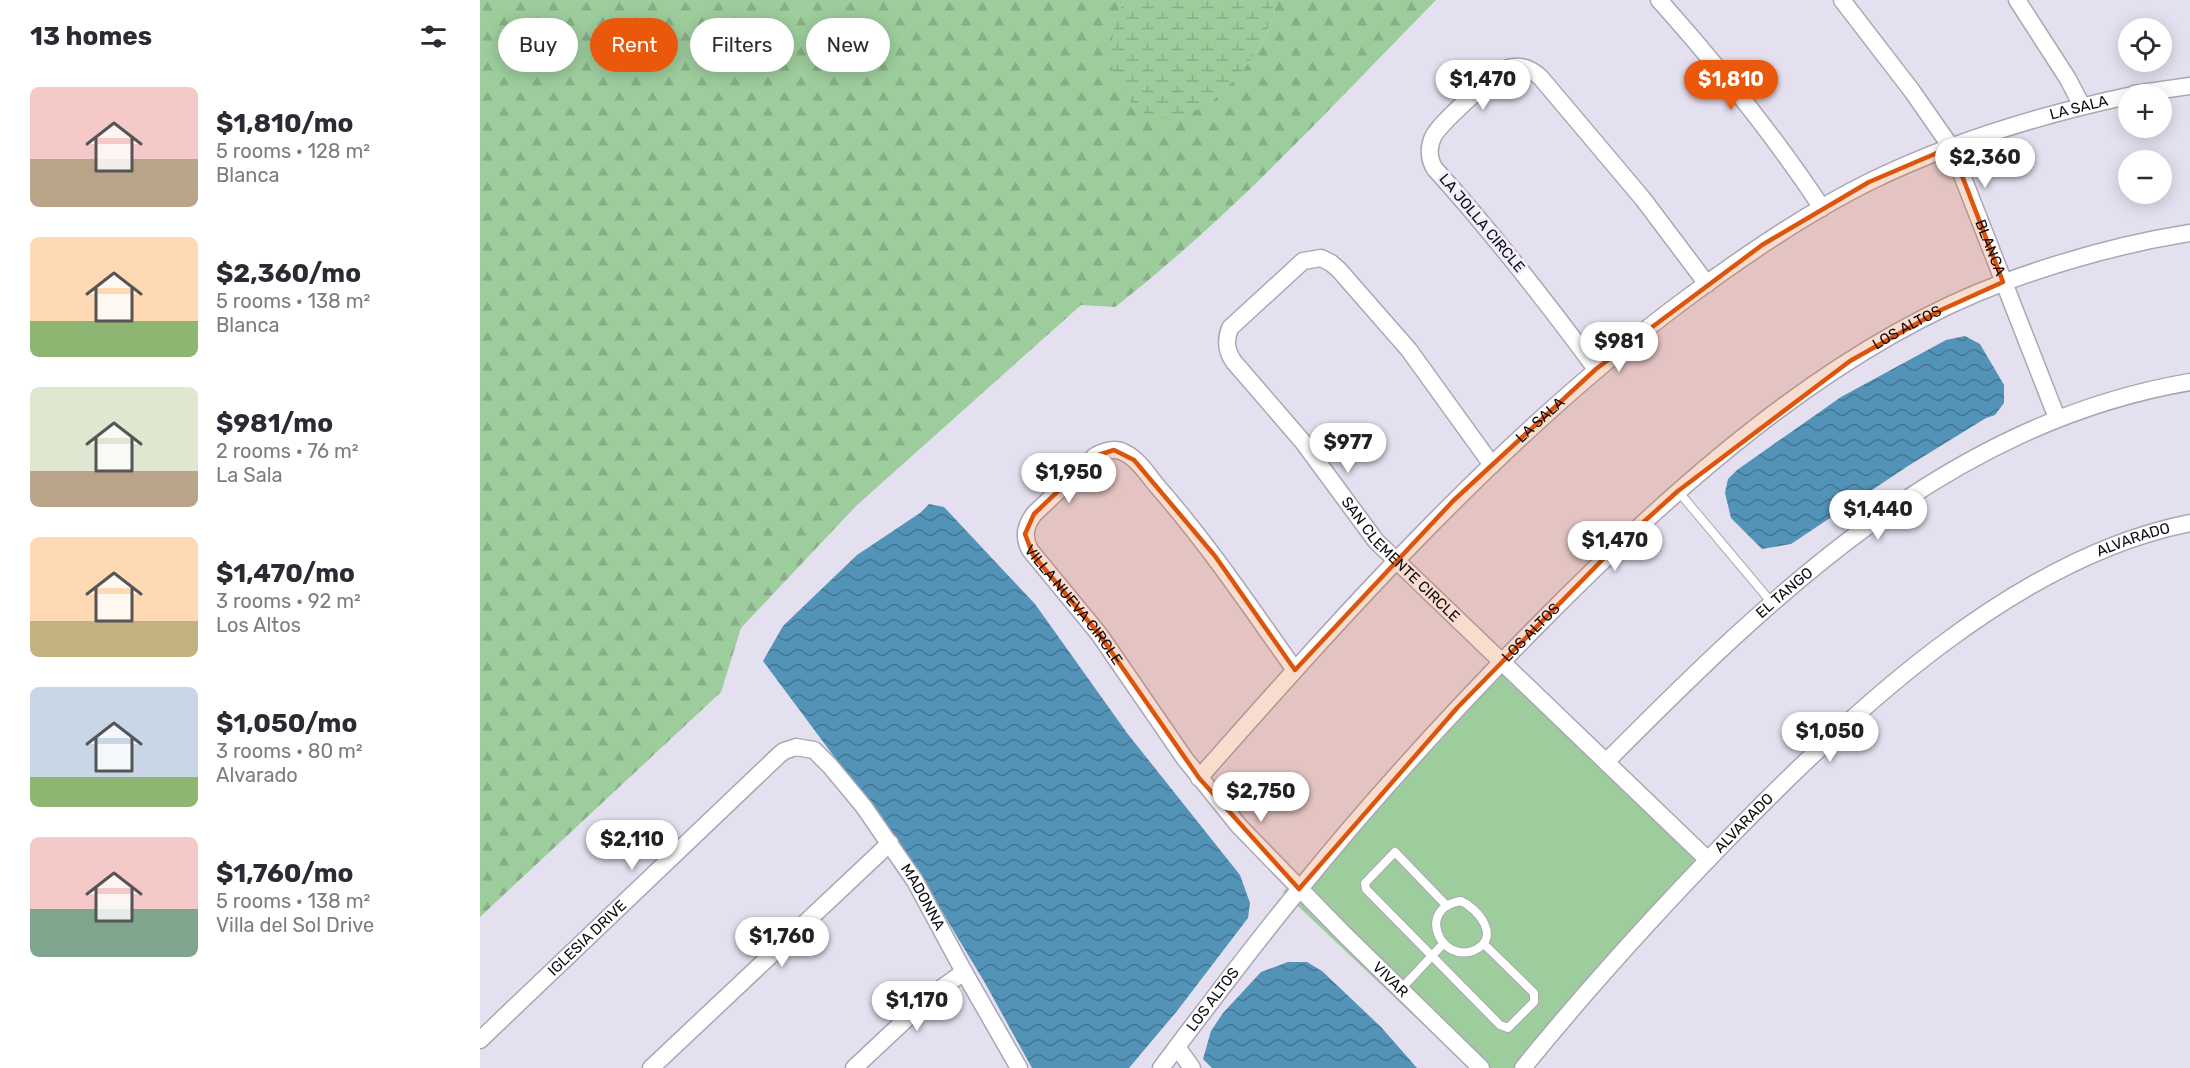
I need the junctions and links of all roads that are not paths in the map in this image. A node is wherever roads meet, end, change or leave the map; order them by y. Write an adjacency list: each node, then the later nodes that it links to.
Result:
1 (1659, 0): 9 (street)
2 (1842, 0): 8 (street, BLANCA)
3 (2016, 0): 7 (street)
4 (2190, 86): 5 (street)
5 (2172, 89)
6 (2118, 98): 7 (street, LA SALA)
7 (2082, 106): 8 (street, LA SALA)
8 (1950, 147): 9 (street, LA SALA); 11 (street, BLANCA)
9 (1822, 208): 12 (street, LA SALA)
10 (2190, 234): 11 (street, LOS ALTOS)
11 (2003, 282): 15 (street, BLANCA); 17 (street, LOS ALTOS)
12 (1707, 284): 13 (street, LA SALA); 13 (street, LA JOLLA CIRCLE)
13 (1596, 369): 16 (street, LA SALA)
14 (2190, 382): 15 (street, EL TANGO)
15 (2056, 418): 20 (street, EL TANGO)
16 (1492, 465): 19 (street, LA SALA); 19 (street, SAN CLEMENTE CIRCLE)
17 (1678, 491): 20 (lane); 21 (street, LOS ALTOS)
18 (2190, 523): 27 (street, ALVARADO)
19 (1397, 561): 21 (street, SAN CLEMENTE CIRCLE); 22 (street, LA SALA)
20 (1772, 603): 24 (street, EL TANGO)
21 (1502, 661): 24 (street, SAN CLEMENTE CIRCLE); 28 (street, LOS ALTOS)
22 (1294, 670): 25 (street, LA SALA); 25 (street, VILLA NUEVA CIRCLE)
23 (803, 747): 26 (street, MADONNA); 35 (street, IGLESIA DRIVE)
24 (1606, 762): 27 (street, SAN CLEMENTE CIRCLE)
25 (1199, 778): 28 (street)
26 (890, 843): 33 (street, MADONNA); 37 (street)
27 (1708, 860): 43 (street, ALVARADO)
28 (1299, 889): 34 (street, VIVAR); 36 (street, LOS ALTOS)
29 (1447, 906): 30 (lane); 31 (lane); 32 (lane)
30 (1443, 944): 31 (lane); 32 (lane)
31 (1484, 944): 32 (lane)
32 (1433, 956): 34 (lane)
33 (964, 972): 38 (street); 39 (street, MADONNA)
34 (1401, 989): 42 (street, VIVAR)
35 (480, 1040)
36 (1177, 1047): 40 (street, LOS ALTOS); 41 (street)
37 (651, 1068)
38 (854, 1068)
39 (1019, 1068)
40 (1161, 1068)
41 (1192, 1068)
42 (1481, 1068)
43 (1523, 1068)

